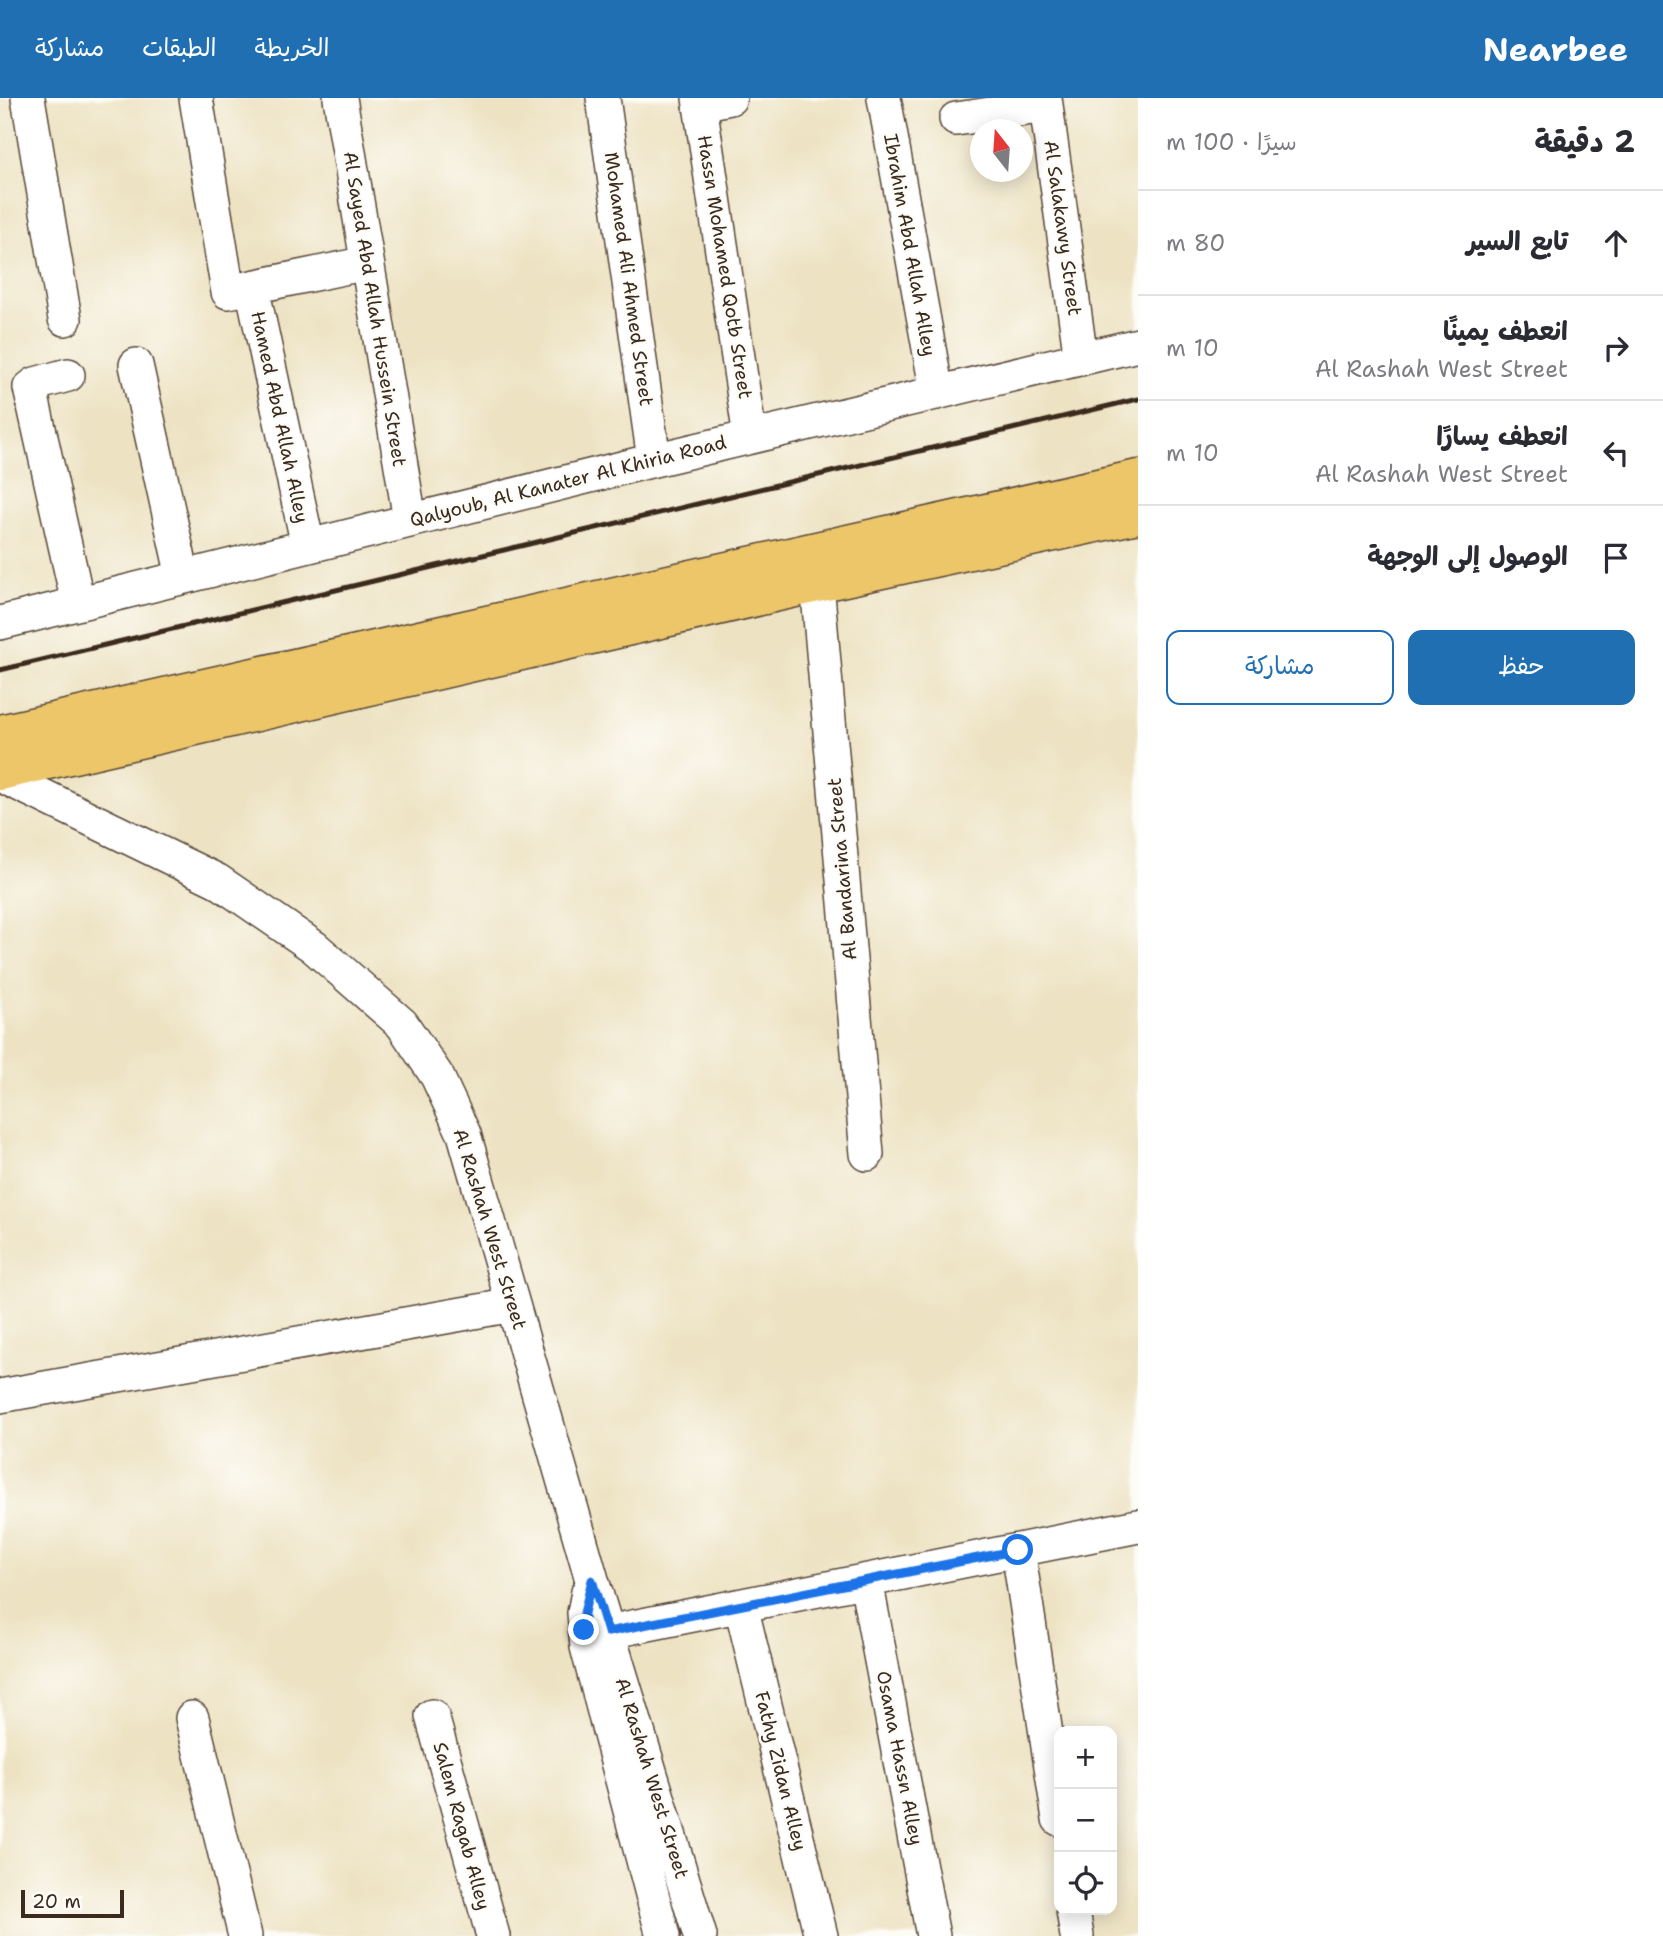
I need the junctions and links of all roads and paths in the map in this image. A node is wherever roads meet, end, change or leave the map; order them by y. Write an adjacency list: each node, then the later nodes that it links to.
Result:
1 (28, 98): 11 (street)
2 (195, 98): 10 (street)
3 (340, 98): 9 (street, Al Sayed Abd Allah Hussein Street)
4 (603, 98): 18 (street, Mohamed Ali Ahmed Street)
5 (884, 98): 16 (street, Ibrahim Abd Allah Alley)
6 (710, 100): 17 (street, Hassn Mohamed Qotb Street)
7 (1046, 102): 8 (street); 13 (street, Al Salakawy Street)
8 (956, 119)
9 (367, 263): 10 (street); 21 (street, Al Sayed Abd Allah Hussein Street)
10 (252, 287): 22 (street, Hamed Abd Allah Alley)
11 (65, 319)
12 (1138, 345): 13 (street, Qalyoub, Al Kanater Al Khiria Road)
13 (1081, 359): 16 (street, Qalyoub, Al Kanater Al Khiria Road)
14 (136, 365): 23 (street)
15 (68, 375): 25 (street)
16 (937, 393): 17 (street, Qalyoub, Al Kanater Al Khiria Road)
17 (750, 437): 18 (street, Qalyoub, Al Kanater Al Khiria Road)
18 (654, 460): 21 (street, Qalyoub, Al Kanater Al Khiria Road)
19 (1138, 479): 27 (main road)
20 (1138, 514): 24 (main road)
21 (410, 520): 22 (street, Qalyoub, Al Kanater Al Khiria Road)
22 (308, 546): 23 (street, Qalyoub, Al Kanater Al Khiria Road)
23 (183, 577): 25 (street, Qalyoub, Al Kanater Al Khiria Road)
24 (817, 583): 28 (main road); 29 (street, Al Bandarina Street)
25 (78, 603): 26 (street, Qalyoub, Al Kanater Al Khiria Road)
26 (0, 623)
27 (0, 734)
28 (0, 773): 30 (street, Al Rashah West Street)
29 (867, 1154)
30 (513, 1305): 31 (street); 34 (street, Al Rashah West Street)
31 (0, 1396)
32 (1138, 1526): 33 (street)
33 (1018, 1550): 35 (street); 40 (street)
34 (592, 1580): 37 (street, Al Rashah West Street); 44 (street, Al Rashah West Street)
35 (866, 1581): 36 (street); 47 (street, Osama Hassn Alley)
36 (741, 1606): 37 (street); 46 (street, Fathy Zidan Alley)
37 (608, 1632): 45 (street, Al Rashah West Street)
38 (432, 1716): 43 (street, Salem Ragab Alley)
39 (192, 1718): 42 (street)
40 (1054, 1789)
41 (1074, 1915): 48 (street)
42 (245, 1936)
43 (492, 1936)
44 (663, 1936)
45 (700, 1936)
46 (821, 1936)
47 (933, 1936)
48 (1077, 1936)

